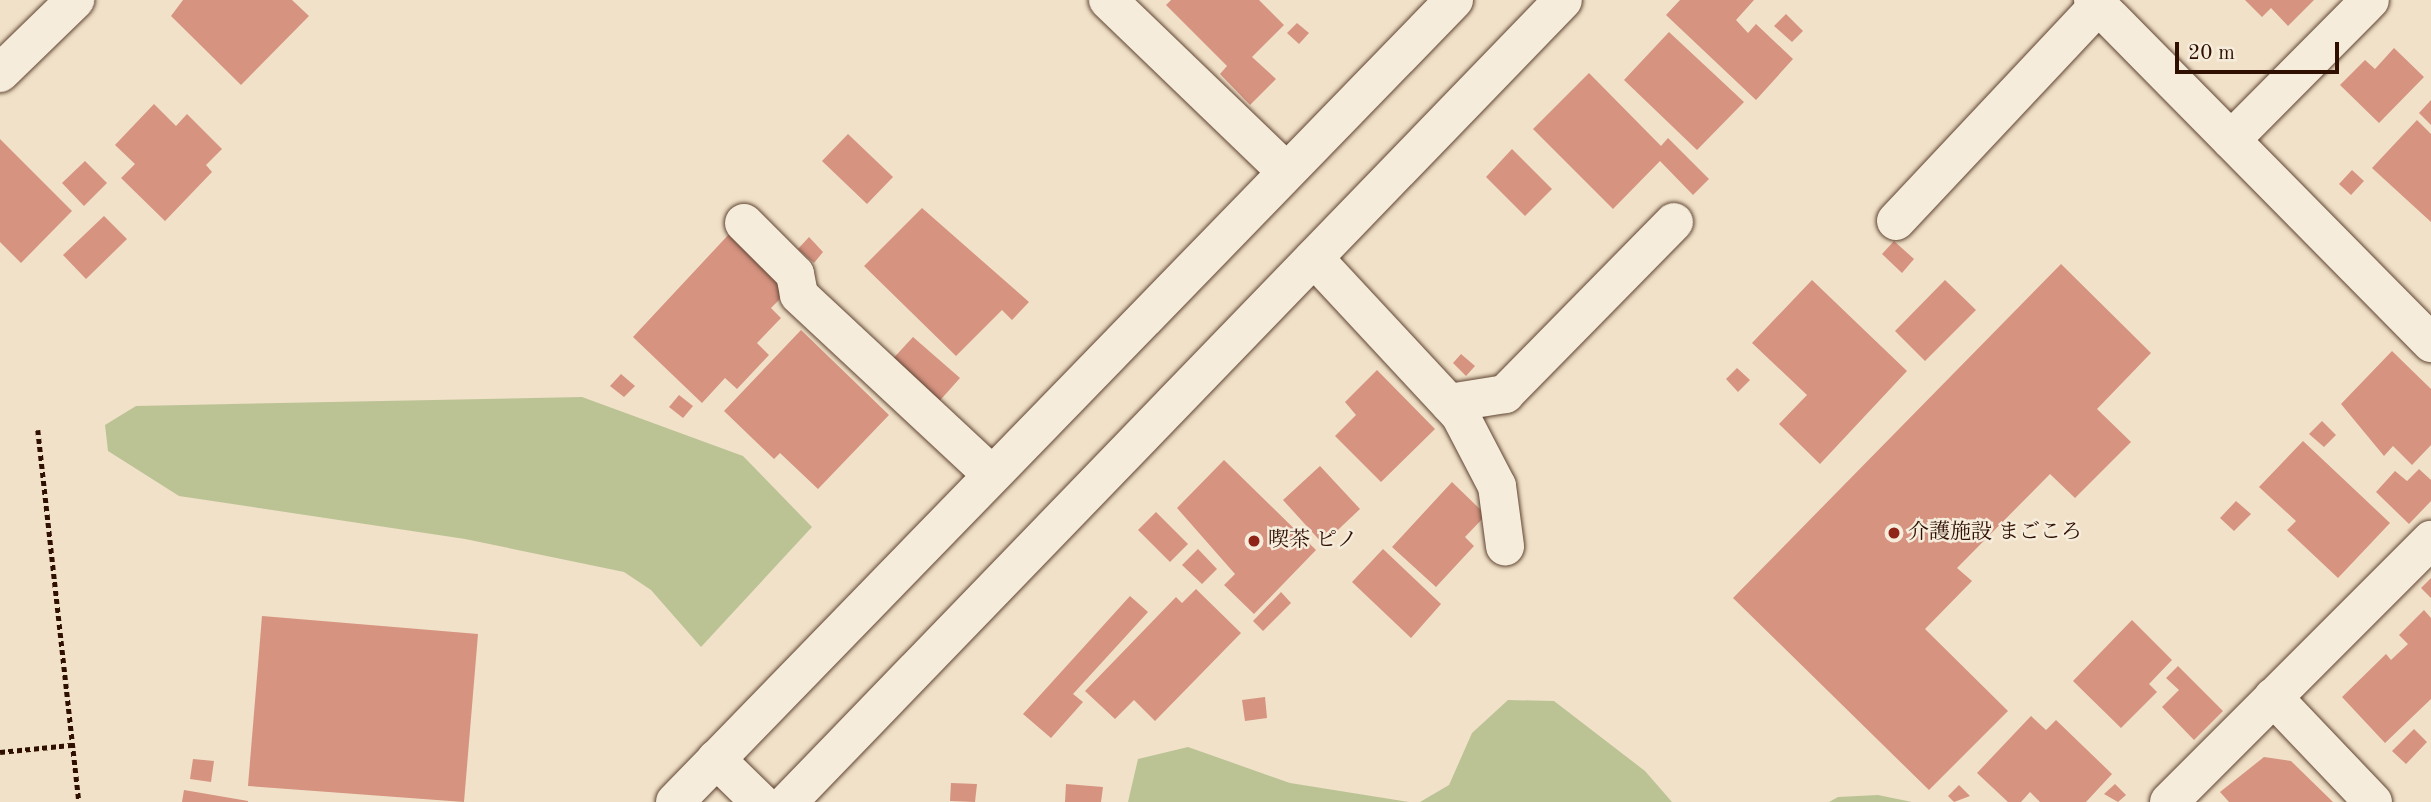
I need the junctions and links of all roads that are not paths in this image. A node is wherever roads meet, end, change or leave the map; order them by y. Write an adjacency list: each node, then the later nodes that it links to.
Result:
1 (75, 0): 7 (street)
2 (1108, 0): 9 (street)
3 (1454, 0): 9 (street)
4 (1563, 0): 13 (street)
5 (2370, 0): 8 (street)
6 (2096, 3): 8 (street); 10 (street)
7 (0, 73)
8 (2231, 140): 14 (street)
9 (1286, 171): 16 (street)
10 (1896, 221)
11 (1674, 222): 15 (street)
12 (744, 223): 16 (street)
13 (1314, 258): 15 (street); 23 (street)
14 (2424, 321)
15 (1449, 403): 18 (street)
16 (990, 473): 20 (street)
17 (2431, 540): 19 (street)
18 (1505, 546)
19 (2273, 697): 24 (street); 25 (street)
20 (716, 759): 21 (street); 22 (street)
21 (674, 802)
22 (760, 802)
23 (788, 802)
24 (2169, 802)
25 (2373, 802)

